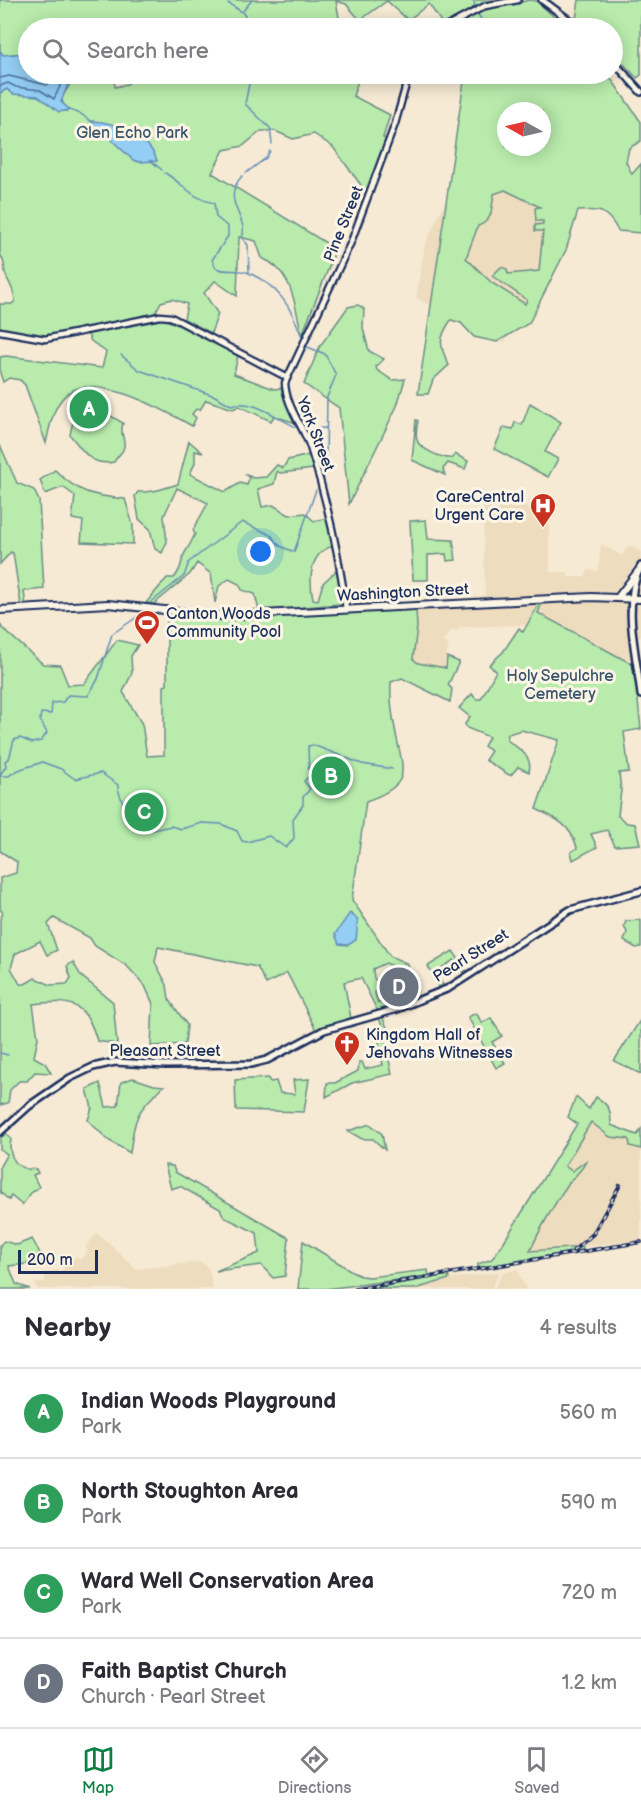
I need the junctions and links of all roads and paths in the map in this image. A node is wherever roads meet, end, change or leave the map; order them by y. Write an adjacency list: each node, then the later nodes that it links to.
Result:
1 (518, 0): 3 (street)
2 (542, 0): 4 (main road)
3 (463, 18)
4 (566, 18)
5 (623, 72): 7 (main road)
6 (406, 84): 9 (street, Pine Street)
7 (641, 92)
8 (0, 332): 9 (street, York Street)
9 (286, 377): 14 (street, York Street)
10 (640, 568): 11 (main road); 12 (main road)
11 (618, 596): 12 (main road, Washington Street); 14 (main road, Washington Street)
12 (631, 597): 13 (main road, Washington Street); 16 (main road)
13 (641, 599)
14 (346, 609): 15 (main road, Washington Street)
15 (0, 610)
16 (641, 696)
17 (641, 891): 18 (main road, Pearl Street)
18 (245, 1064): 19 (main road, Pleasant Street)
19 (0, 1132)

